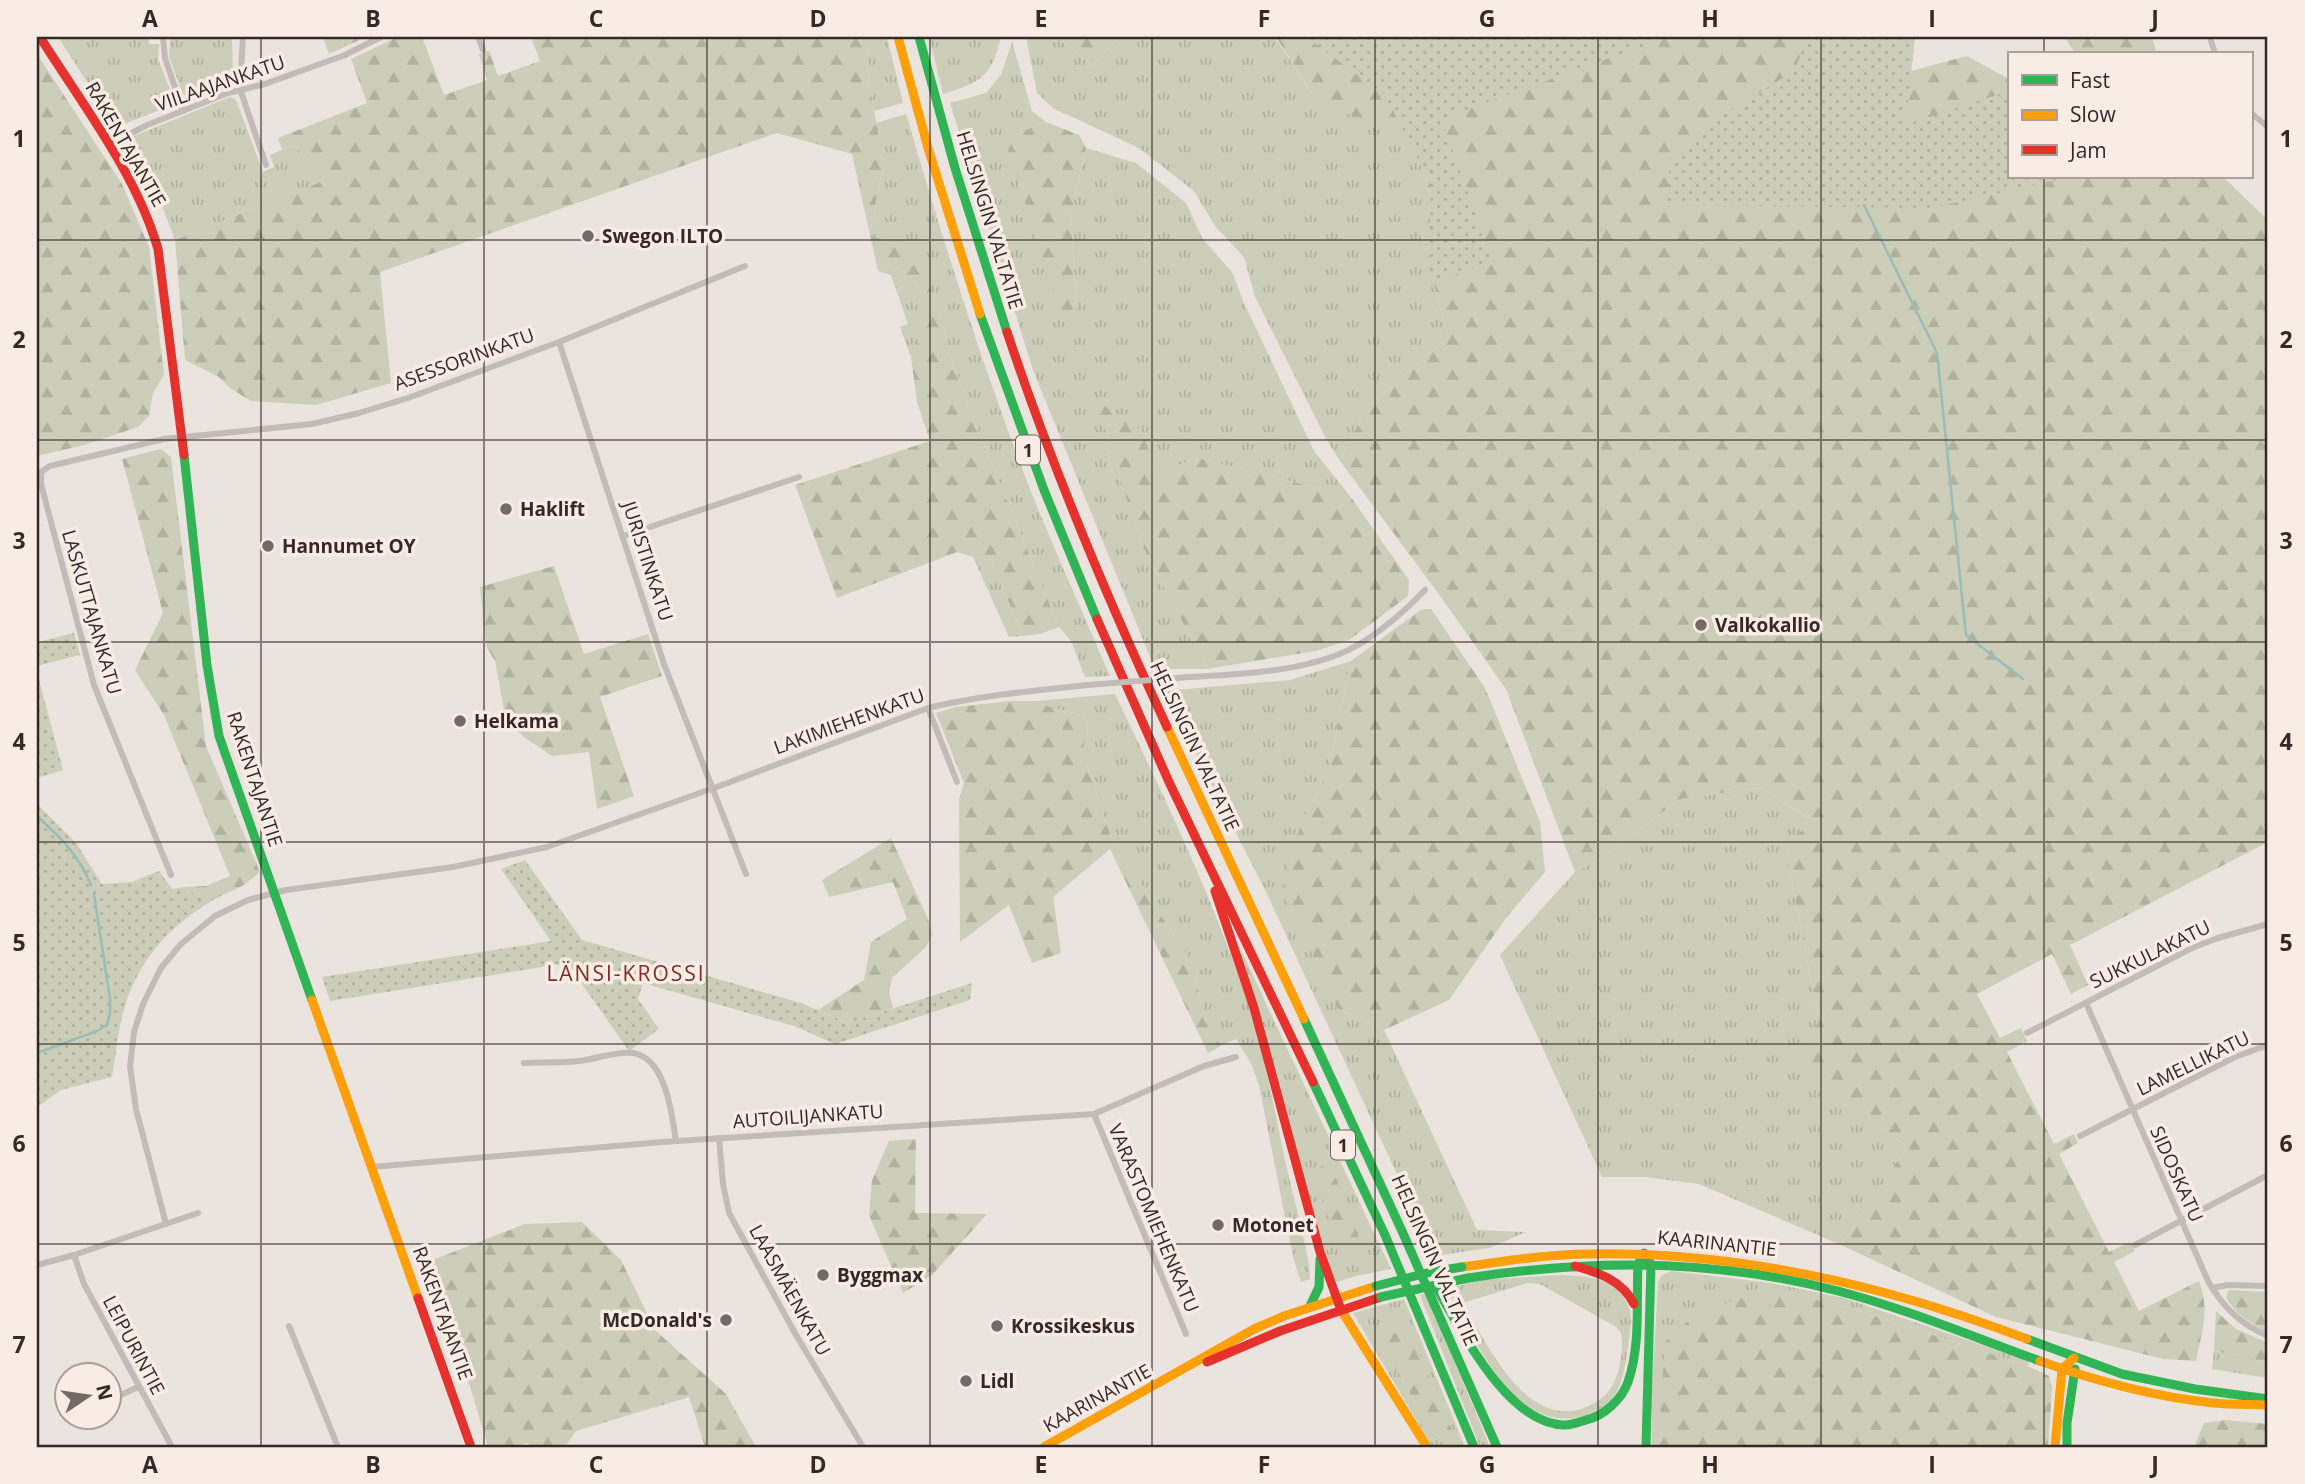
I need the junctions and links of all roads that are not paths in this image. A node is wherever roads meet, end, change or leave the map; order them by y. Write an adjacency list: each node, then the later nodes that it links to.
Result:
1 (40, 37): 13 (main road, RAKENTAJANTIE)
2 (243, 37): 9 (street)
3 (381, 37): 9 (street, VIILAAJANKATU)
4 (478, 37): 8 (street)
5 (898, 37): 25 (main road, HELSINGIN VALTATIE / 1)
6 (919, 37): 47 (main road, HELSINGIN VALTATIE / 1)
7 (163, 38): 10 (street)
8 (482, 50)
9 (240, 89): 10 (street, VIILAAJANKATU); 14 (street)
10 (183, 110): 13 (street, VIILAAJANKATU)
11 (2252, 114): 12 (street)
12 (2268, 127)
13 (109, 145): 17 (main road, RAKENTAJANTIE)
14 (266, 165)
15 (745, 267): 16 (street, ASESSORINKATU)
16 (559, 341): 17 (street, ASESSORINKATU); 20 (street, JURISTINKATU)
17 (183, 437): 18 (street, ASESSORINKATU); 28 (main road, RAKENTAJANTIE)
18 (41, 472): 27 (street, LASKUTTAJANKATU)
19 (799, 477): 20 (street)
20 (623, 536): 24 (street, JURISTINKATU)
21 (1425, 590): 22 (street, LAKIMIEHENKATU, bridge)
22 (928, 708): 23 (street); 24 (street, LAKIMIEHENKATU)
23 (957, 782)
24 (714, 788): 26 (street, JURISTINKATU); 28 (street, LAKIMIEHENKATU)
25 (1201, 848): 46 (main road); 77 (main road, HELSINGIN VALTATIE / 1)
26 (746, 874)
27 (171, 875)
28 (275, 892): 40 (main road, RAKENTAJANTIE); 44 (street, LAKIMIEHENKATU)
29 (2268, 924): 30 (street, SUKKULAKATU)
30 (2086, 1003): 31 (street, SUKKULAKATU); 35 (street, SIDOSKATU)
31 (2027, 1033)
32 (2268, 1045): 35 (street, LAMELLIKATU)
33 (1236, 1056): 36 (street, AUTOILIJANKATU)
34 (524, 1063): 39 (street)
35 (2131, 1110): 37 (street, LAMELLIKATU); 43 (street, SIDOSKATU)
36 (1094, 1114): 38 (street, AUTOILIJANKATU); 61 (street, VARASTOMIEHENKATU)
37 (2080, 1136)
38 (719, 1138): 39 (street, AUTOILIJANKATU); 74 (street, LAASMÄENKATU)
39 (676, 1141): 40 (street, AUTOILIJANKATU)
40 (373, 1167): 73 (main road, RAKENTAJANTIE)
41 (2268, 1175): 43 (street)
42 (198, 1213): 44 (street)
43 (2180, 1221): 45 (street); 55 (street, SIDOSKATU)
44 (166, 1224): 49 (street)
45 (2135, 1245)
46 (1320, 1252): 56 (main road); 57 (main road)
47 (1414, 1253): 58 (main road); 78 (main road, HELSINGIN VALTATIE / 1)
48 (1644, 1253): 50 (main road); 51 (main road); 56 (main road, KAARINANTIE, bridge); 63 (main road, KAARINANTIE)
49 (74, 1255): 52 (street); 67 (street, LEIPURINTIE)
50 (1639, 1264): 51 (main road, KAARINANTIE); 53 (main road, KAARINANTIE); 58 (main road)
51 (1651, 1264): 64 (main road, KAARINANTIE); 79 (main road)
52 (37, 1265)
53 (1575, 1266): 58 (main road); 59 (main road, KAARINANTIE, bridge)
54 (2268, 1286): 55 (street)
55 (2212, 1288): 62 (street, SIDOSKATU)
56 (1337, 1298): 57 (main road, KAARINANTIE); 59 (main road)
57 (1310, 1306): 66 (main road, KAARINANTIE)
58 (1635, 1308)
59 (1341, 1310): 66 (main road, KAARINANTIE); 76 (main road)
60 (289, 1326): 72 (street)
61 (1186, 1334)
62 (2268, 1336)
63 (2074, 1358): 64 (main road); 65 (main road); 69 (main road, KAARINANTIE)
64 (2062, 1369): 65 (main road, KAARINANTIE); 80 (main road)
65 (2076, 1374): 70 (main road, KAARINANTIE); 81 (main road)
66 (1167, 1379): 75 (main road, KAARINANTIE)
67 (138, 1387): 68 (street); 71 (street, LEIPURINTIE)
68 (122, 1394)
69 (2268, 1399)
70 (2268, 1405)
71 (172, 1447)
72 (338, 1447)
73 (471, 1447)
74 (863, 1447)
75 (1044, 1447)
76 (1427, 1447)
77 (1474, 1447)
78 (1497, 1447)
79 (1646, 1447)
80 (2055, 1447)
81 (2067, 1447)

